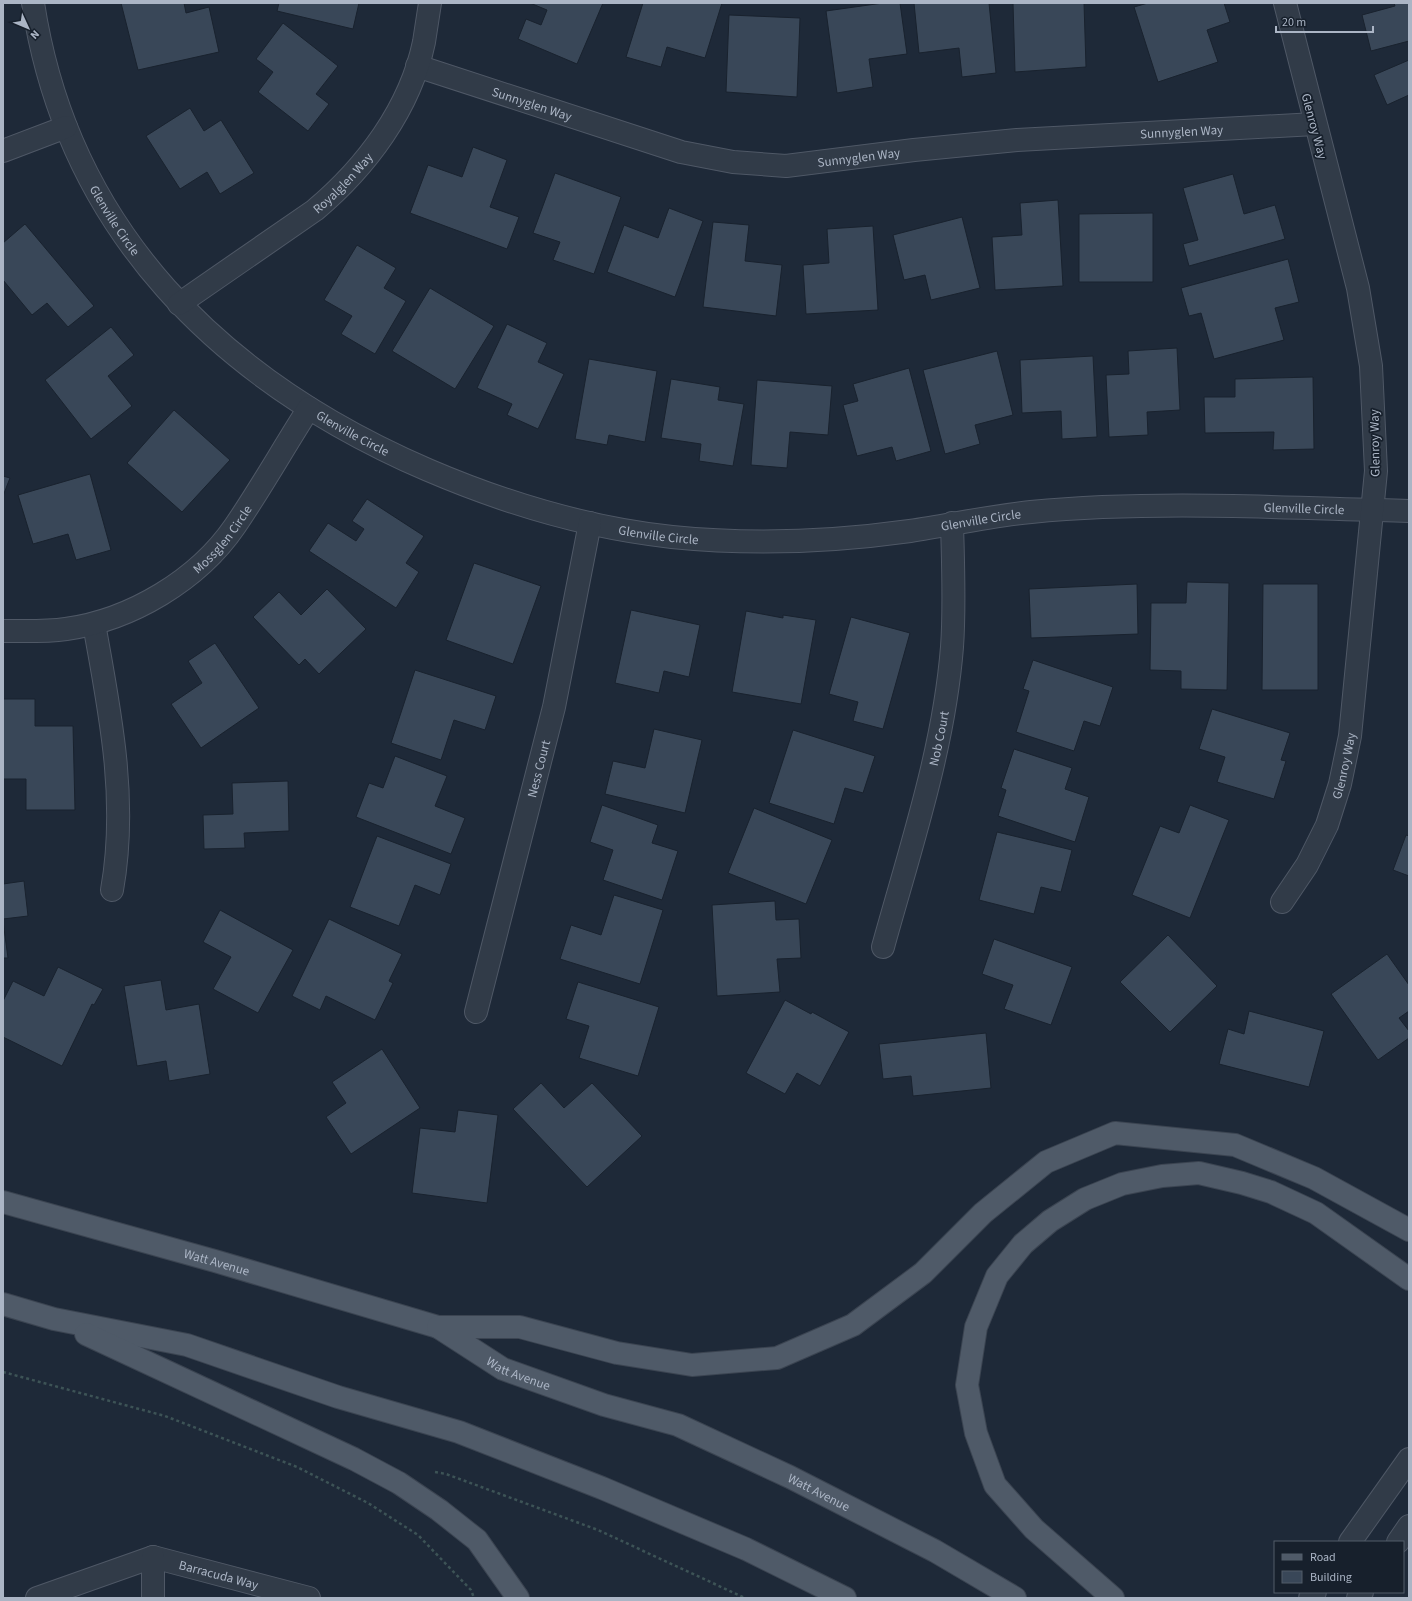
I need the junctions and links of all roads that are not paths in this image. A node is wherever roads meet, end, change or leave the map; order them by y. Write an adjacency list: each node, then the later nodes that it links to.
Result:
1 (33, 3): 6 (street, Glenville Circle)
2 (430, 3): 4 (street, Royalglen Way)
3 (1285, 3): 5 (street, Glenroy Way)
4 (417, 66): 5 (street, Sunnyglen Way); 8 (street, Royalglen Way)
5 (1315, 124): 10 (street, Glenroy Way)
6 (66, 127): 7 (street); 8 (street, Glenville Circle)
7 (3, 151)
8 (179, 304): 9 (street, Glenville Circle)
9 (308, 408): 12 (street, Glenville Circle); 14 (street, Mossglen Circle)
10 (1371, 510): 11 (street, Glenville Circle); 13 (street, Glenville Circle); 17 (street, Glenroy Way)
11 (1409, 511)
12 (590, 523): 13 (street, Glenville Circle); 19 (street, Ness Court)
13 (952, 523): 18 (street, Nob Court)
14 (94, 624): 15 (street, Mossglen Circle); 16 (street)
15 (3, 631)
16 (112, 890)
17 (1282, 902)
18 (883, 947)
19 (476, 1012)
20 (3, 1202): 25 (main road, Watt Avenue)
21 (1409, 1230): 25 (main road)
22 (1409, 1279): 37 (main road)
23 (3, 1304): 24 (main road)
24 (54, 1319): 34 (main road); 35 (main road)
25 (438, 1327): 36 (main road, Watt Avenue)
26 (1409, 1459): 28 (street)
27 (1409, 1526): 29 (street)
28 (1351, 1541)
29 (1399, 1541)
30 (153, 1556): 31 (street); 32 (street); 33 (street, Barracuda Way)
31 (37, 1598)
32 (153, 1598)
33 (309, 1598)
34 (518, 1598)
35 (845, 1598)
36 (1015, 1598)
37 (1113, 1598)

